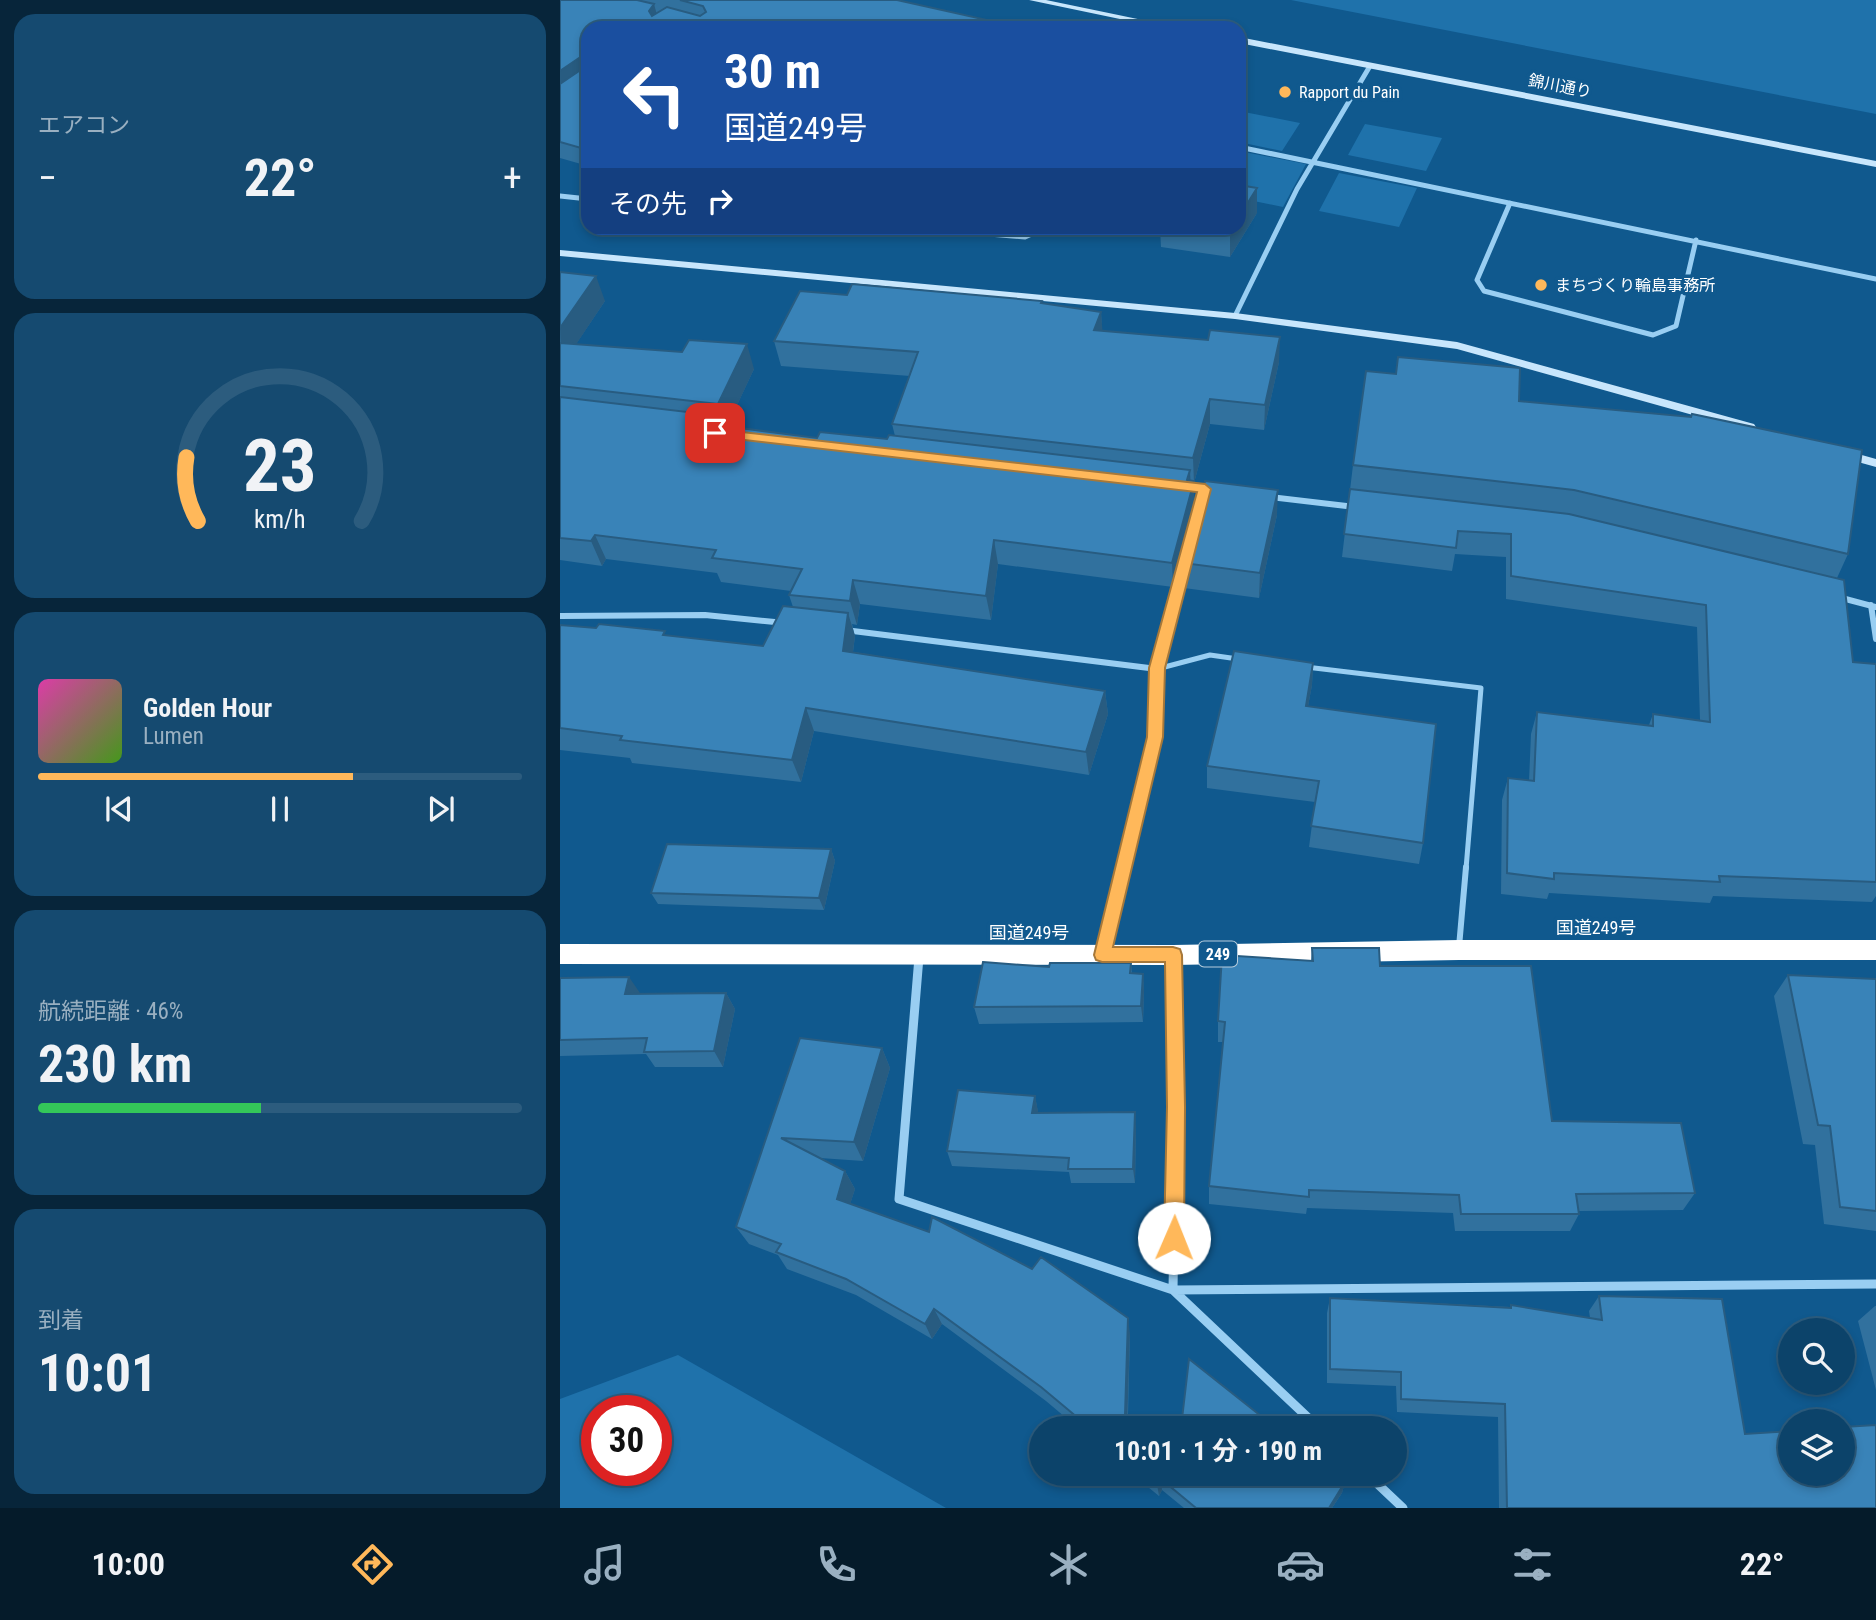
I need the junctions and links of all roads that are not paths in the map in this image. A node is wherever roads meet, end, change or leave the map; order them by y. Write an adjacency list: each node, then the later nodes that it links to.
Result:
1 (1033, 0): 2 (street)
2 (1141, 21)
3 (1246, 41): 4 (street, 錦川通り)
4 (1370, 66): 6 (street); 7 (street, 錦川通り)
5 (1246, 148): 6 (street)
6 (1314, 162): 10 (street); 16 (street)
7 (1876, 164)
8 (560, 196): 9 (street)
9 (581, 198)
10 (1510, 203): 13 (street); 13 (street)
11 (1001, 235): 12 (street)
12 (1029, 235)
13 (1696, 240): 15 (street)
14 (560, 253): 16 (street)
15 (1876, 279)
16 (1235, 317): 17 (street)
17 (1769, 433)
18 (1836, 452): 19 (street)
19 (1876, 463)
20 (1260, 495): 21 (street)
21 (1370, 509)
22 (1188, 553): 31 (street)
23 (1831, 596): 24 (street)
24 (1874, 606): 28 (street)
25 (560, 616): 26 (street)
26 (797, 625)
27 (836, 629): 31 (street)
28 (1876, 639)
29 (1250, 660): 31 (lane)
30 (1305, 667): 32 (lane)
31 (1157, 668): 36 (street)
32 (1459, 950): 33 (highway, 国道249号 / 249); 37 (highway, 国道249号 / 249)
33 (1876, 950)
34 (560, 954): 35 (highway, 国道249号 / 249)
35 (919, 954): 36 (highway, 国道249号 / 249); 39 (street)
36 (1102, 955): 37 (highway, 国道249号 / 249)
37 (1173, 955): 39 (street)
38 (1876, 1284): 39 (street)
39 (1173, 1290): 40 (street)
40 (1306, 1416)
41 (1380, 1486): 42 (street)
42 (1403, 1508)

